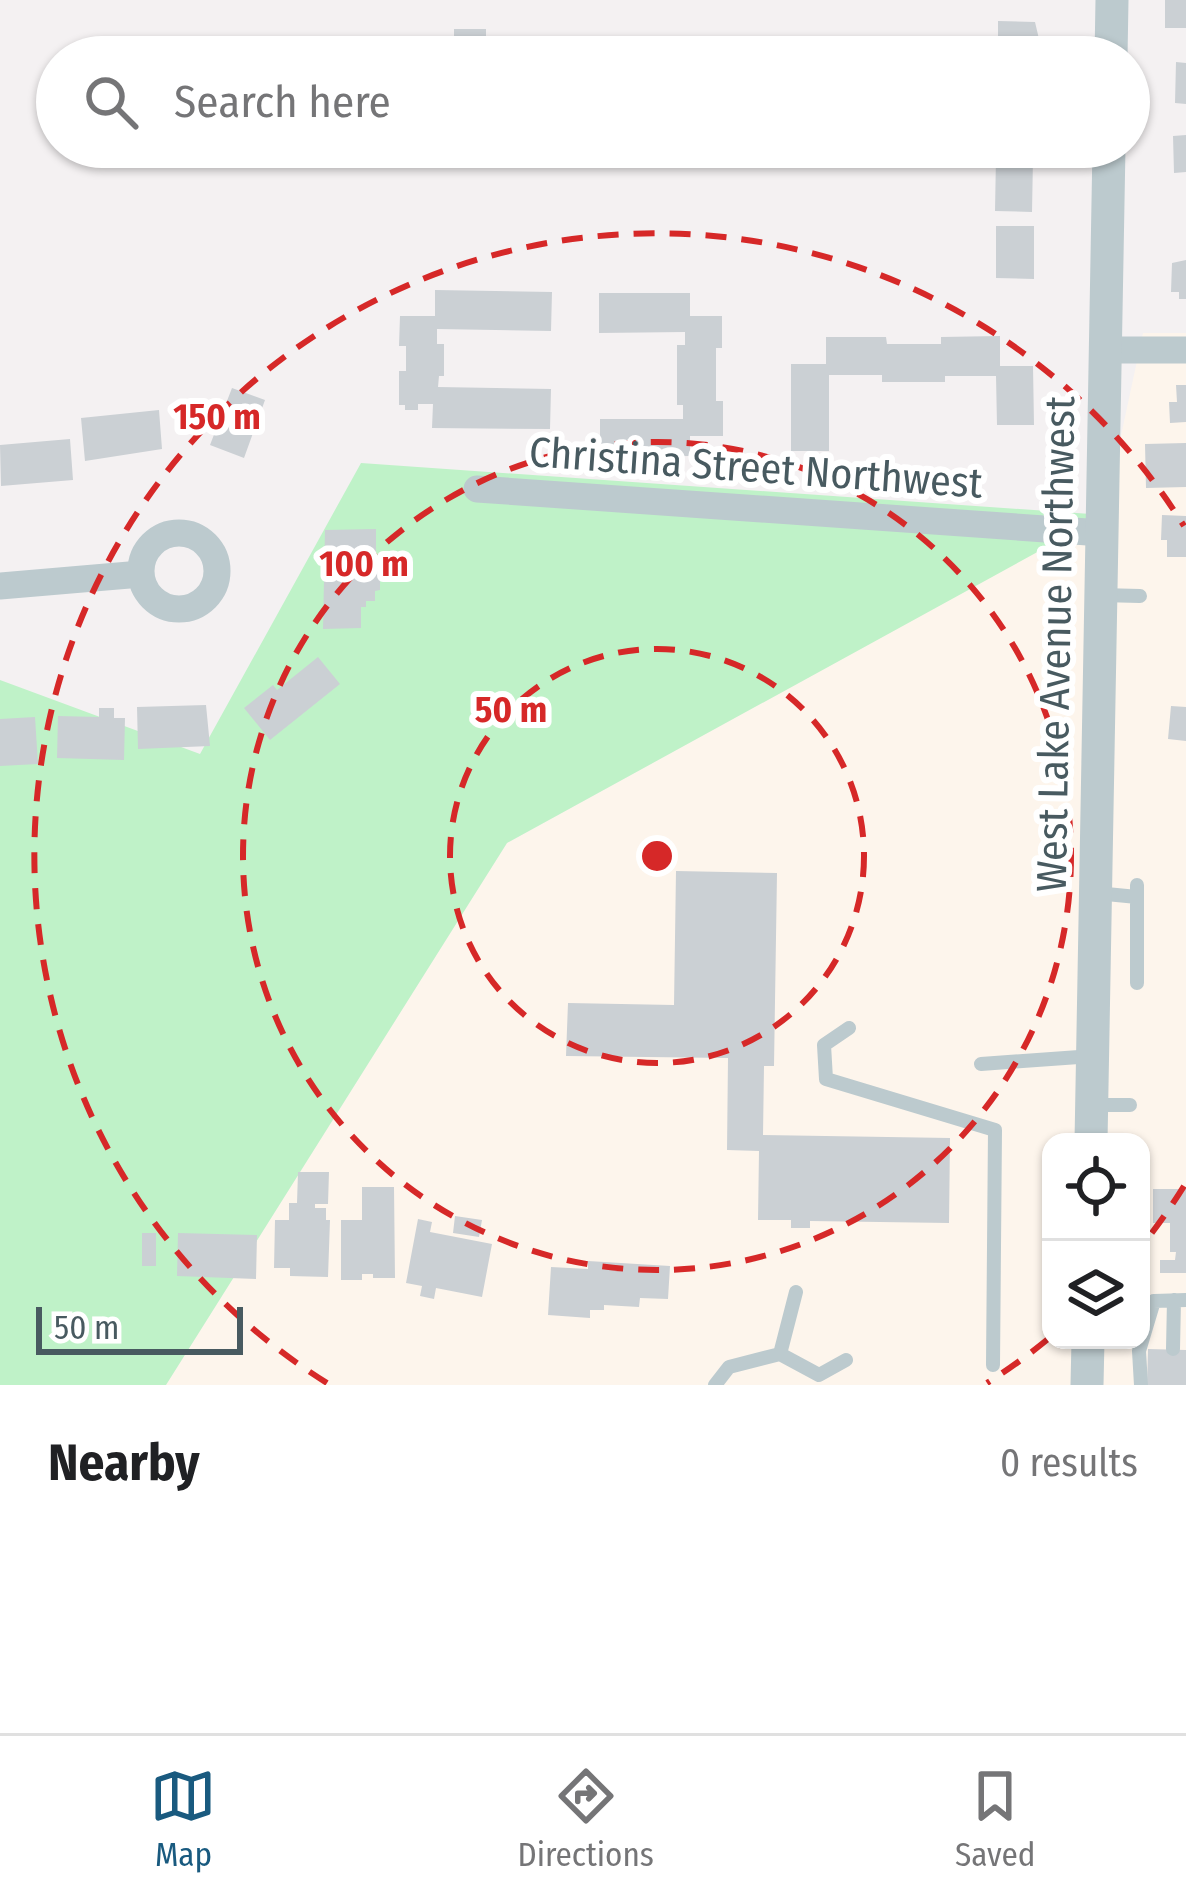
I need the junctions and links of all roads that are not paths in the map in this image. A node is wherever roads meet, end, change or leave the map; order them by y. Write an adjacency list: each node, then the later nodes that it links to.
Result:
1 (1112, 0): 2 (street)
2 (1111, 36)
3 (1109, 168): 4 (street, West Lake Avenue Northwest)
4 (1105, 350): 5 (street); 7 (street, West Lake Avenue Northwest)
5 (1186, 350)
6 (477, 489): 7 (street, Christina Street Northwest)
7 (1102, 532): 10 (street, West Lake Avenue Northwest)
8 (141, 574): 9 (street)
9 (0, 586)
10 (1101, 596): 11 (lane); 12 (street, West Lake Avenue Northwest)
11 (1140, 596)
12 (1096, 893): 13 (lane); 15 (street, West Lake Avenue Northwest)
13 (1137, 983)
14 (849, 1028): 26 (lane)
15 (1093, 1056): 16 (lane); 17 (street, West Lake Avenue Northwest)
16 (982, 1064)
17 (1092, 1105): 18 (lane); 19 (street, West Lake Avenue Northwest)
18 (1130, 1105)
19 (1091, 1133)
20 (796, 1292): 24 (lane)
21 (1180, 1300): 23 (lane); 29 (lane)
22 (1088, 1349): 28 (street)
23 (1173, 1349)
24 (779, 1354): 25 (lane); 27 (lane)
25 (846, 1360)
26 (993, 1365)
27 (715, 1385)
28 (1087, 1385)
29 (1141, 1385)

